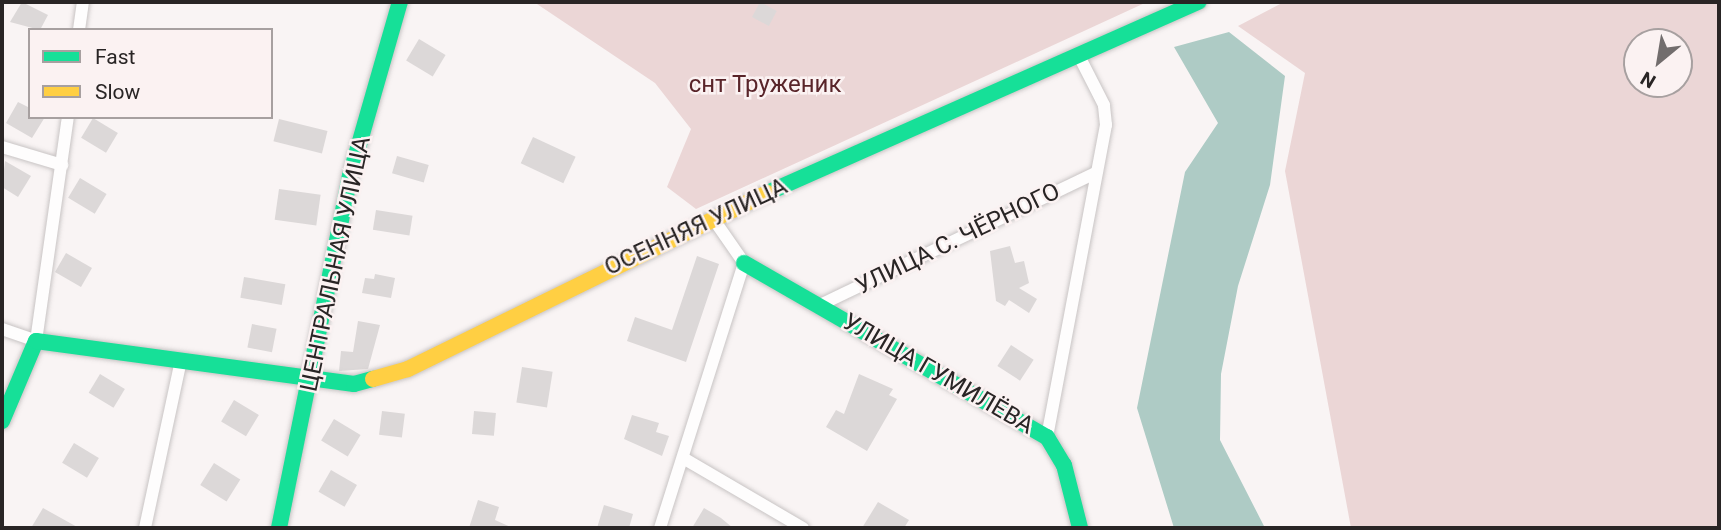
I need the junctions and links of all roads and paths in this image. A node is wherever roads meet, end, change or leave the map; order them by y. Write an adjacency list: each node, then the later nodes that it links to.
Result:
1 (83, 2): 4 (street)
2 (400, 2): 16 (street, ЦЕНТРАЛЬНАЯ УЛИЦА)
3 (1199, 2): 5 (street, ОСЕННЯЯ УЛИЦА)
4 (79, 28)
5 (1079, 56): 9 (street); 10 (street, ОСЕННЯЯ УЛИЦА)
6 (68, 119): 8 (street)
7 (2, 147): 8 (street)
8 (62, 165): 14 (street)
9 (1096, 173): 12 (street, УЛИЦА С. ЧЁРНОГО); 18 (street)
10 (712, 217): 11 (street); 16 (street, ОСЕННЯЯ УЛИЦА)
11 (744, 263): 12 (street, УЛИЦА ГУМИЛЁВА); 19 (street)
12 (820, 304): 18 (street, УЛИЦА ГУМИЛЁВА)
13 (2, 329): 14 (street)
14 (36, 341): 15 (street, ОСЕННЯЯ УЛИЦА); 17 (street)
15 (181, 360): 16 (street, ОСЕННЯЯ УЛИЦА); 20 (street)
16 (312, 378): 21 (street, ЦЕНТРАЛЬНАЯ УЛИЦА)
17 (2, 421)
18 (1047, 438): 24 (street, УЛИЦА ГУМИЛЁВА)
19 (682, 458): 22 (street); 23 (street)
20 (145, 528)
21 (279, 528)
22 (660, 528)
23 (803, 528)
24 (1080, 528)

